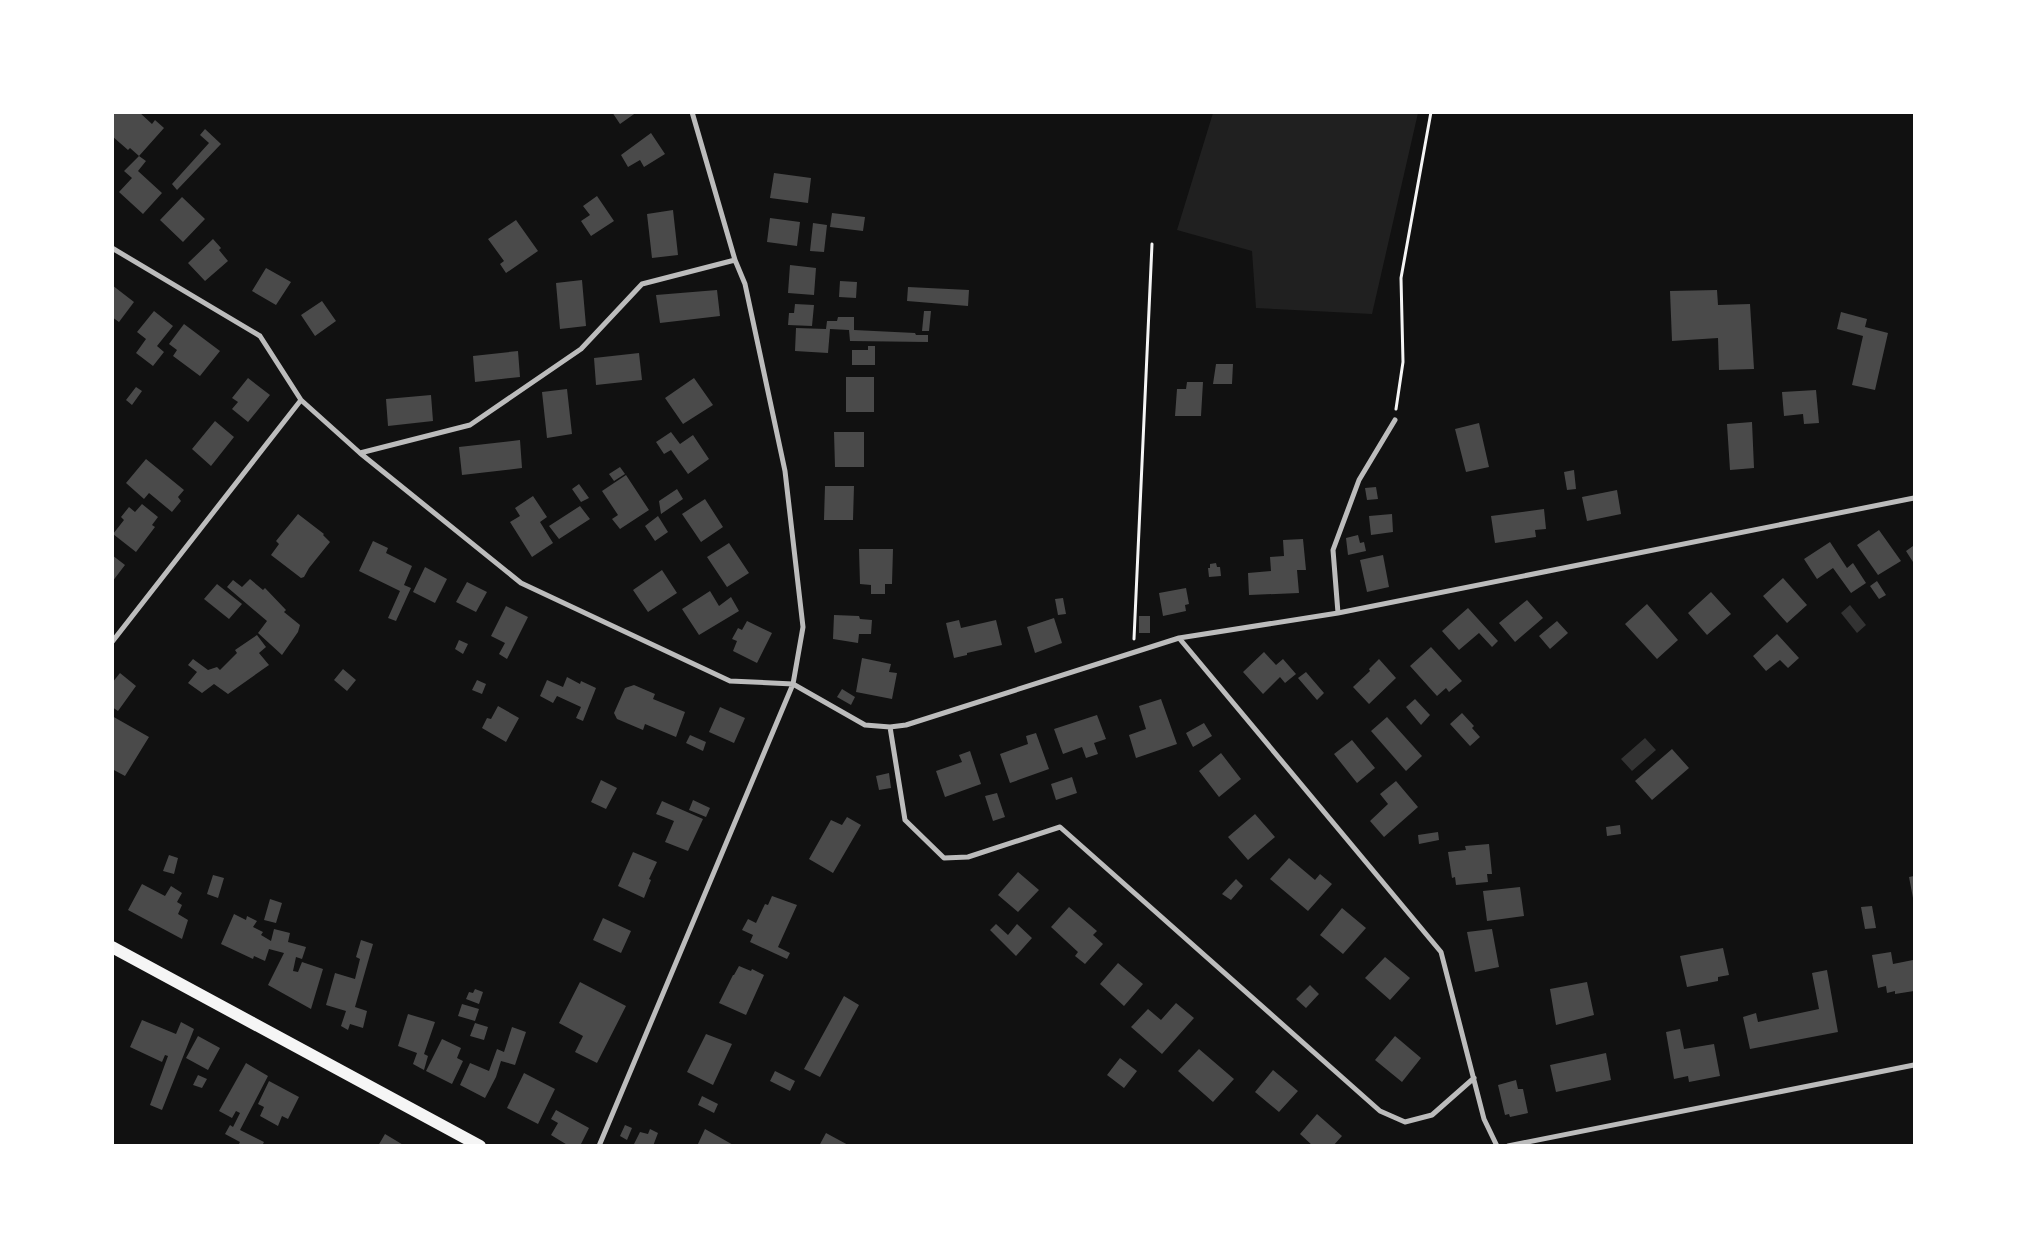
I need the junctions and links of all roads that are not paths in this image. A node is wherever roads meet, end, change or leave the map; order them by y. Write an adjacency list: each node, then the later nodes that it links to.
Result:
1 (692, 112): 3 (street)
2 (112, 248): 4 (street)
3 (735, 260): 6 (street); 11 (street)
4 (301, 400): 6 (street); 10 (street)
5 (1395, 420): 8 (street)
6 (360, 453): 11 (street)
7 (1914, 498): 8 (street)
8 (1338, 613): 9 (street)
9 (1179, 638): 12 (street); 15 (street)
10 (112, 642)
11 (793, 684): 12 (street); 17 (street)
12 (890, 726): 15 (street)
13 (112, 948): 16 (main road)
14 (1914, 1065): 19 (street)
15 (1474, 1078): 18 (street)
16 (480, 1146)
17 (599, 1146)
18 (1497, 1146)
19 (1508, 1146)

